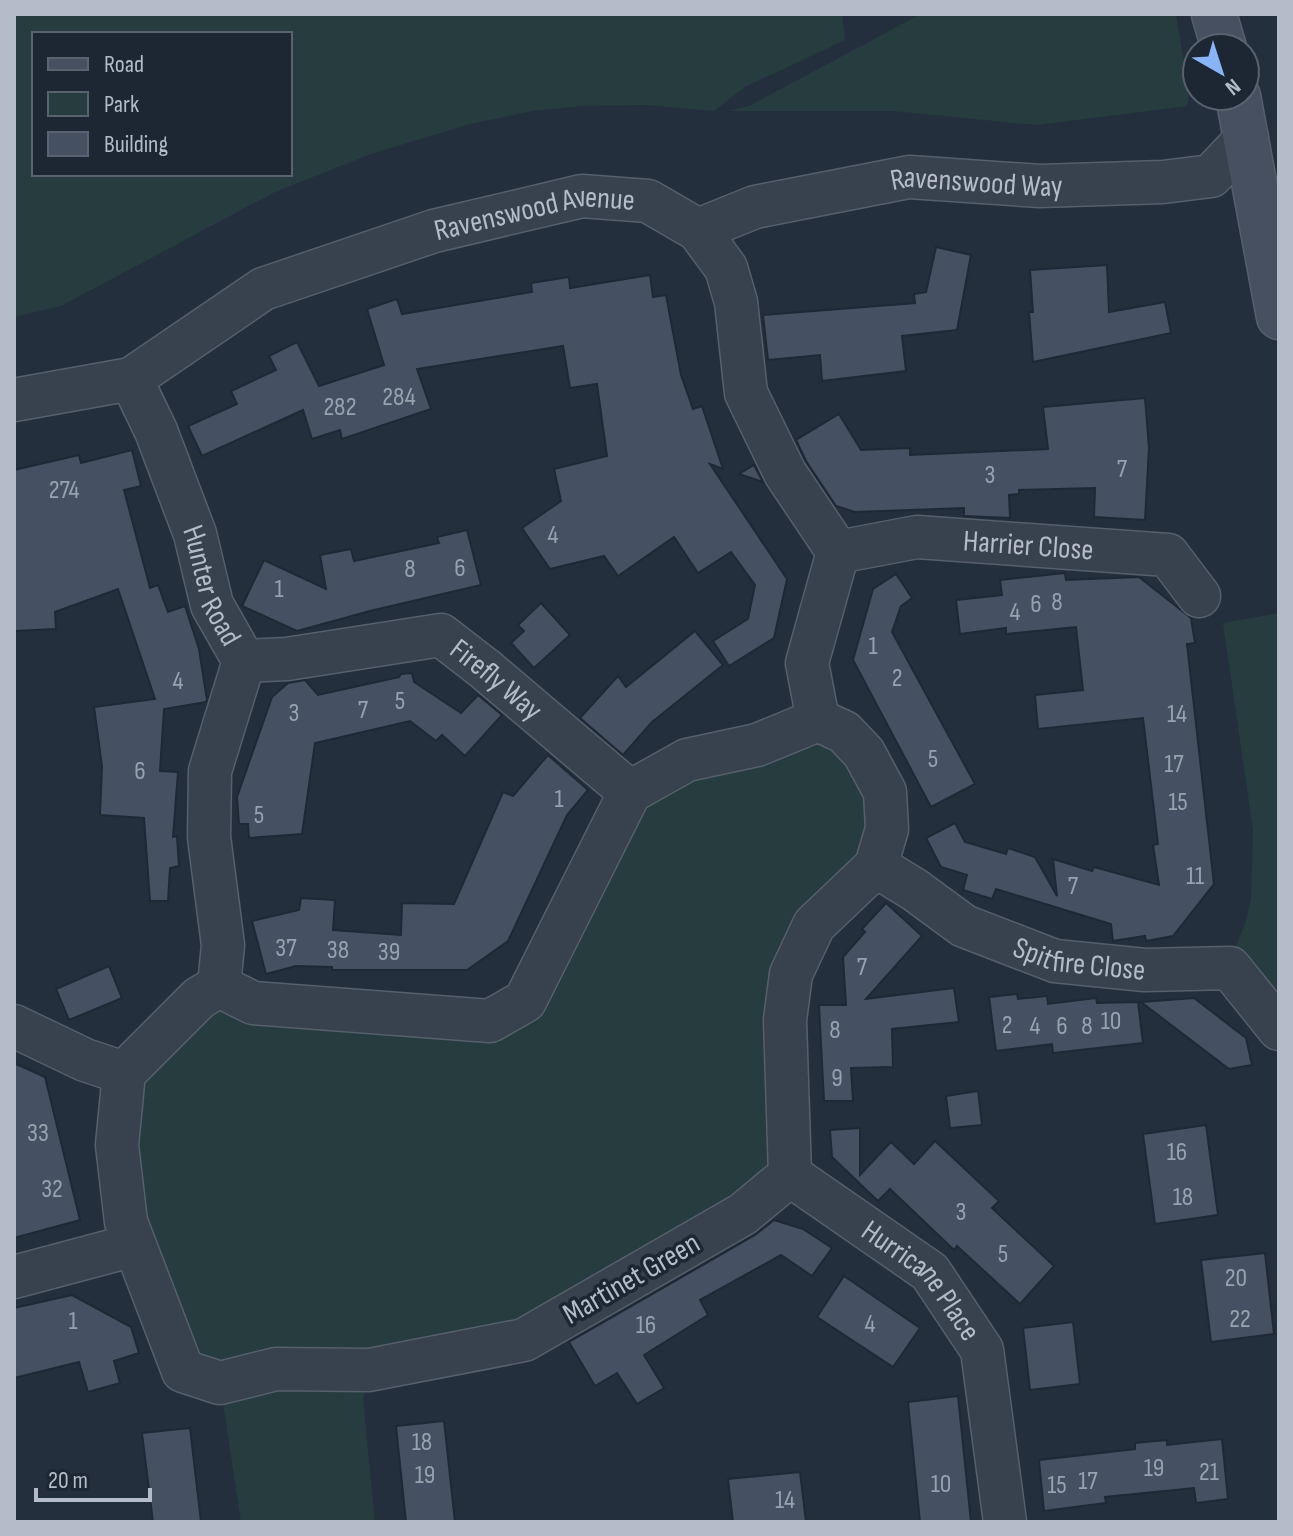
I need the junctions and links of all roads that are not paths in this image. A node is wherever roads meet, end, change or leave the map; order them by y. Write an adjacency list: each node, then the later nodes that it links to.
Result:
1 (1241, 112): 2 (street)
2 (1247, 138): 3 (street, Ravenswood Way); 4 (street)
3 (698, 230): 5 (street, Ravenswood Avenue); 7 (street, Ravenswood Avenue)
4 (1279, 317)
5 (131, 379): 6 (street, Ravenswood Avenue); 9 (street, Hunter Road)
6 (14, 400)
7 (838, 552): 8 (street, Harrier Close); 10 (street)
8 (1199, 596)
9 (244, 661): 11 (street, Firefly Way); 13 (street, Hunter Road)
10 (818, 720): 11 (street); 12 (street)
11 (630, 792): 13 (street)
12 (876, 866): 15 (street, Spitfire Close); 17 (street)
13 (219, 986): 16 (street)
14 (14, 1026): 16 (street)
15 (1279, 1029)
16 (124, 1073): 18 (street, Martinet Green)
17 (790, 1175): 18 (street, Martinet Green); 20 (street, Hurricane Place)
18 (134, 1245): 19 (street)
19 (14, 1277)
20 (1005, 1522)

